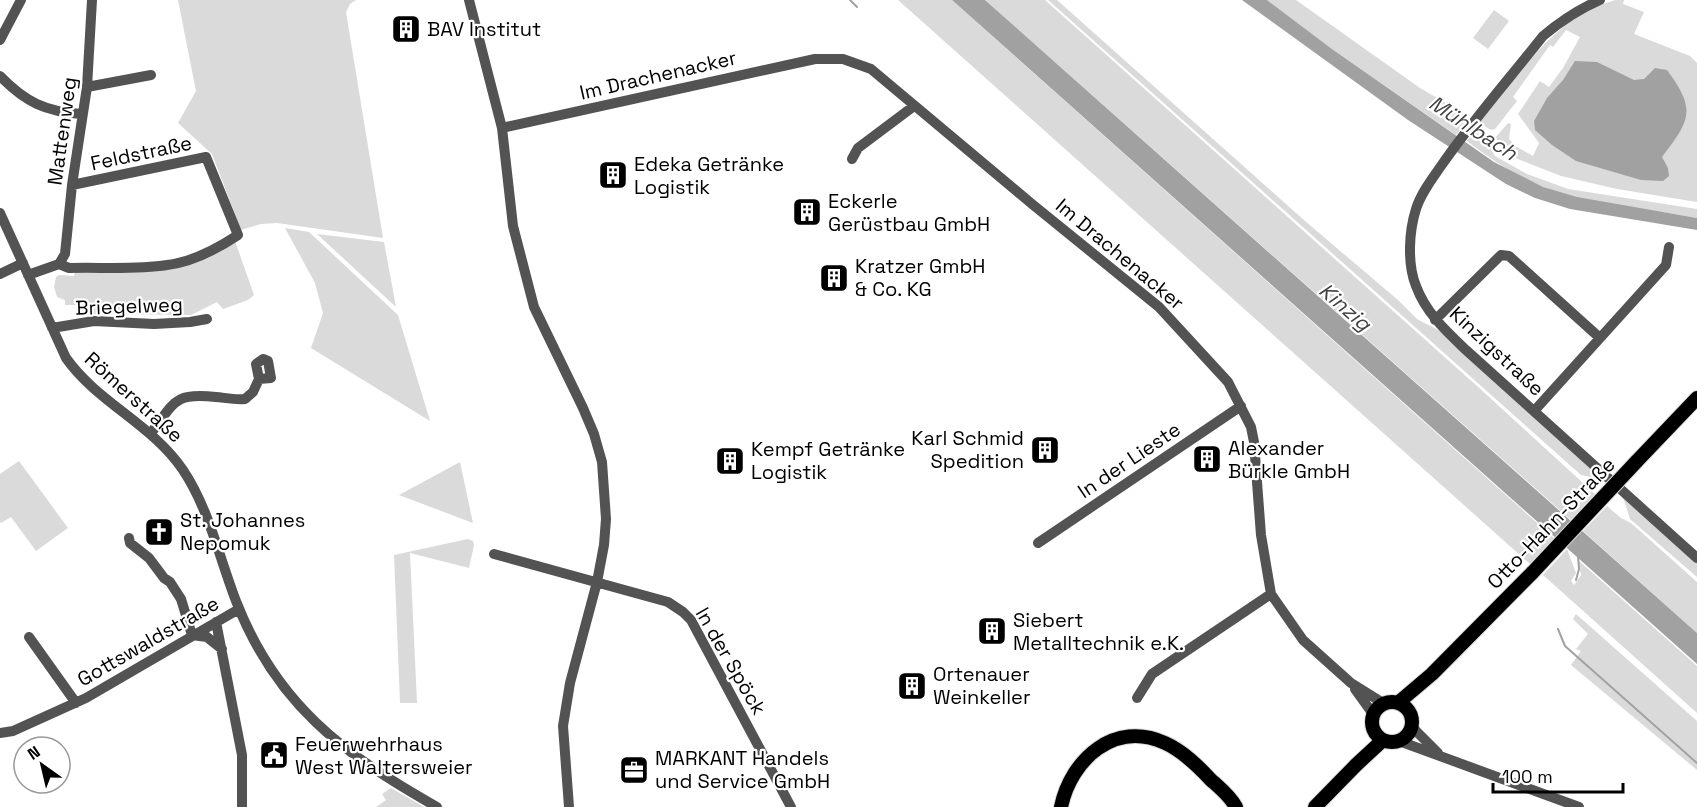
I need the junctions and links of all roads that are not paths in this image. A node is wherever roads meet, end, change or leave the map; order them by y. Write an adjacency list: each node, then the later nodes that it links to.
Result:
1 (21, 0): 5 (street)
2 (92, 0): 8 (street, Mattenweg)
3 (469, 0): 11 (street)
4 (1600, 0): 21 (street, Kinzigstraße)
5 (0, 40)
6 (152, 75): 8 (street)
7 (0, 76): 10 (street)
8 (87, 87): 10 (street, Mattenweg)
9 (914, 106): 11 (street, Im Drachenacker); 12 (street); 26 (street, Im Drachenacker)
10 (82, 114): 13 (street, Mattenweg)
11 (502, 128): 33 (street)
12 (852, 159)
13 (72, 185): 17 (street, Mattenweg); 17 (street, Feldstraße)
14 (0, 213): 16 (street, Römerstraße)
15 (1669, 247): 23 (street)
16 (23, 263): 18 (street); 19 (street, Römerstraße)
17 (59, 264): 19 (street)
18 (0, 274)
19 (28, 275): 22 (street, Römerstraße)
20 (207, 319): 22 (street, Briegelweg)
21 (1435, 320): 23 (street); 27 (street, Kinzigstraße)
22 (52, 328): 28 (street, Römerstraße)
23 (1600, 338): 27 (street)
24 (259, 379): 28 (street)
25 (1697, 398): 40 (main road, Otto-Hahn-Straße, bridge)
26 (1240, 406): 30 (street, In der Lieste); 34 (street, Im Drachenacker)
27 (1535, 410): 32 (street, Kinzigstraße)
28 (151, 433): 35 (street, Römerstraße)
29 (129, 538): 37 (street)
30 (1038, 543)
31 (494, 554): 33 (street, In der Spöck)
32 (1697, 558)
33 (597, 582): 56 (street); 57 (street, In der Spöck)
34 (1271, 594): 41 (street, Im Drachenacker); 42 (street)
35 (239, 609): 36 (street, Gottswaldstraße); 55 (street, Römerstraße)
36 (216, 622): 37 (street, Gottswaldstraße); 39 (street)
37 (192, 635): 39 (street); 45 (street, Gottswaldstraße)
38 (29, 637): 45 (street, Gottswaldstraße)
39 (222, 650): 54 (street)
40 (1432, 674): 43 (main road, Otto-Hahn-Straße); 46 (main road, Otto-Hahn-Straße)
41 (1352, 684): 44 (street, Im Drachenacker); 47 (street, Im Drachenacker)
42 (1137, 698)
43 (1399, 702): 44 (main road); 46 (main road)
44 (1383, 703): 47 (main road)
45 (76, 704): 49 (street, Gottswaldstraße)
46 (1410, 712): 48 (main road)
47 (1373, 714): 50 (main road)
48 (1412, 727): 51 (main road); 52 (street)
49 (0, 732)
50 (1379, 736): 51 (main road); 60 (main road)
51 (1399, 741): 52 (street)
52 (1441, 755): 61 (street)
53 (1234, 804): 58 (main road); 59 (main road)
54 (242, 807)
55 (437, 807)
56 (568, 807)
57 (791, 807)
58 (1061, 807)
59 (1245, 807)
60 (1313, 807)
61 (1579, 807)

